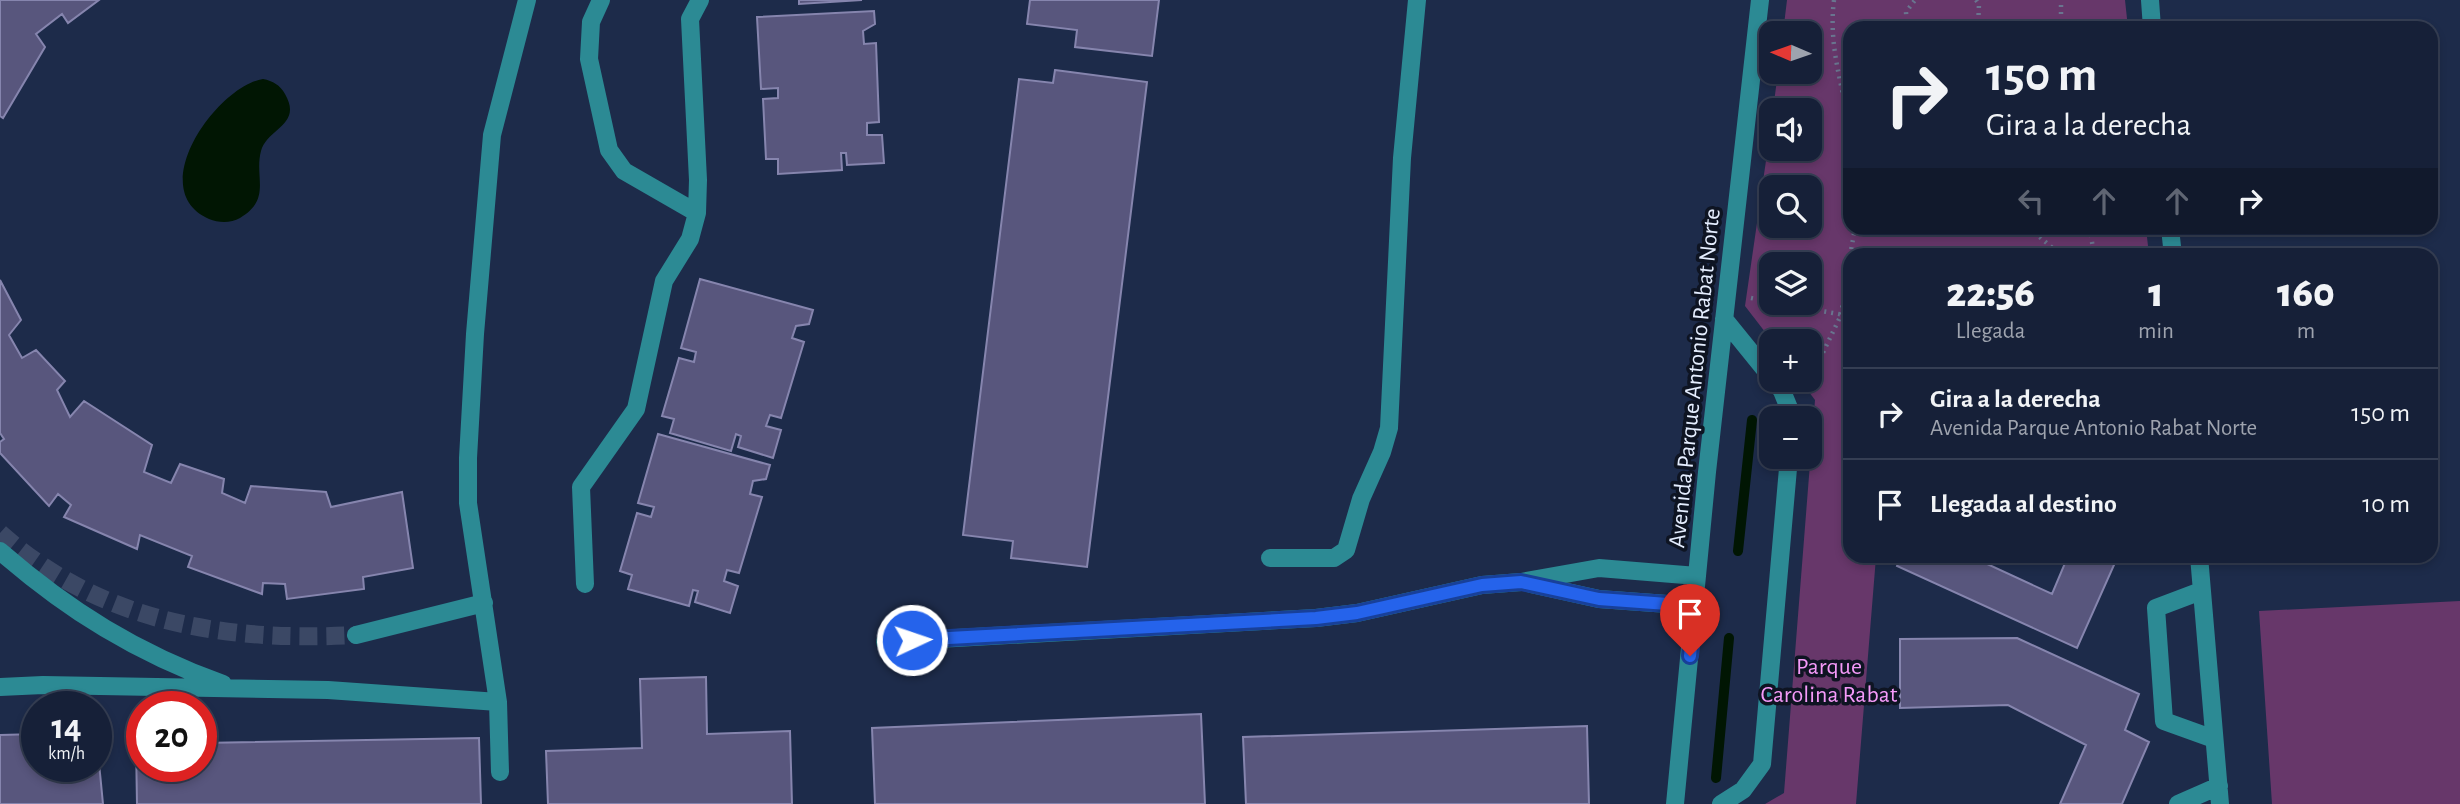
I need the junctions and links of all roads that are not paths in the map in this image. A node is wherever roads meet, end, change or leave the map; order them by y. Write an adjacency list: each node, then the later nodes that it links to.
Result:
1 (527, 0): 19 (street)
2 (601, 0): 8 (street)
3 (701, 0): 8 (street)
4 (1417, 0): 13 (street)
5 (1760, 0): 9 (street, Avenida Parque Antonio Rabat Norte)
6 (2150, 0): 7 (street)
7 (2152, 21)
8 (697, 213): 17 (street)
9 (1724, 319): 10 (street); 15 (street, Avenida Parque Antonio Rabat Norte)
10 (1759, 362)
11 (1789, 469): 30 (street)
12 (0, 551): 24 (street)
13 (1270, 558)
14 (2200, 563): 18 (street)
15 (1697, 576): 16 (street); 20 (street, Avenida Parque Antonio Rabat Norte)
16 (1521, 582): 20 (street); 22 (street)
17 (585, 584)
18 (2202, 591): 26 (street); 26 (street)
19 (484, 603): 21 (street); 25 (street)
20 (1695, 606): 29 (street, Avenida Parque Antonio Rabat Norte)
21 (356, 635)
22 (885, 642)
23 (0, 687): 24 (street)
24 (236, 688): 25 (street)
25 (498, 702): 27 (street)
26 (2214, 739): 28 (street)
27 (500, 772)
28 (2219, 795): 31 (street)
29 (1675, 804)
30 (1721, 804)
31 (2178, 804)

